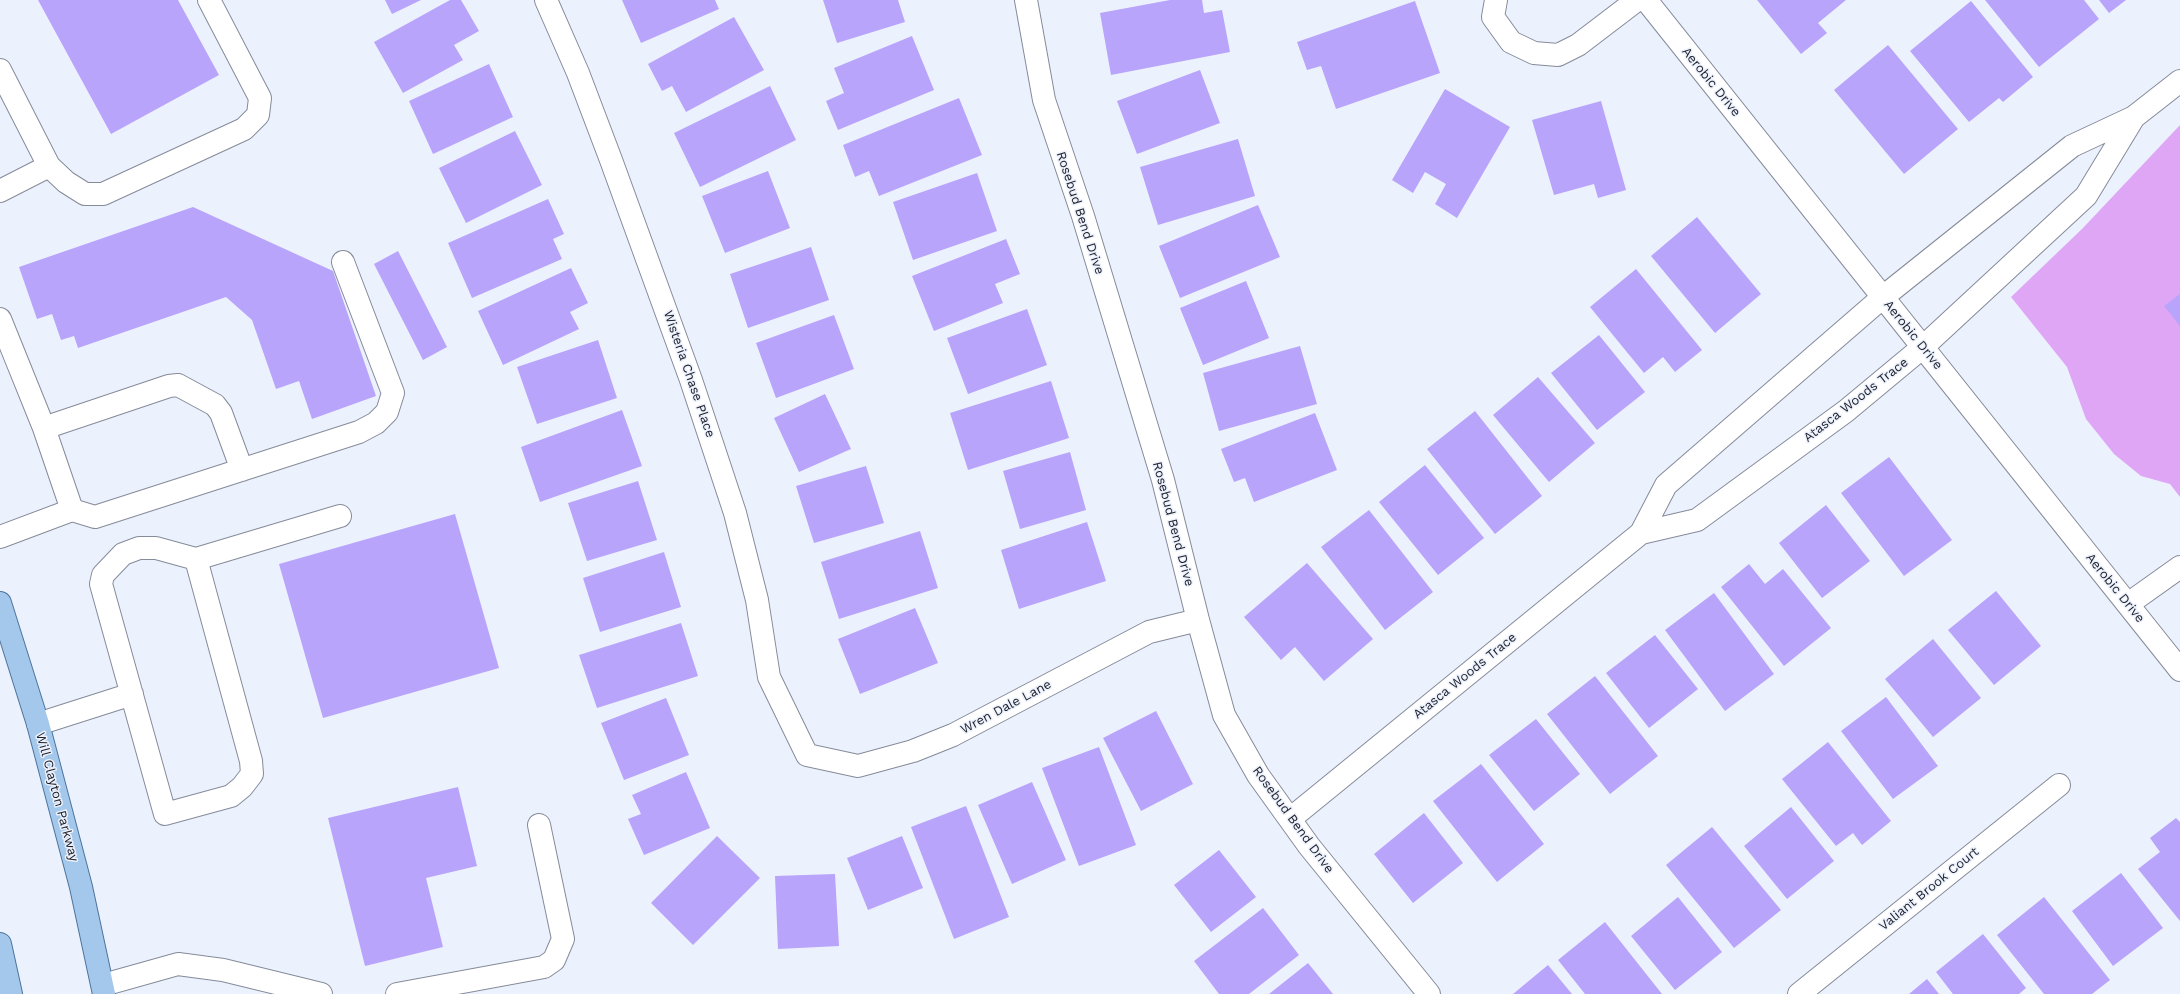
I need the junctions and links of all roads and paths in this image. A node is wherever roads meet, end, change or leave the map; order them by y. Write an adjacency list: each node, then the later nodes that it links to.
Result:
1 (209, 0): 10 (street)
2 (546, 0): 30 (street, Wisteria Chase Place)
3 (1026, 0): 26 (street, Rosebud Bend Drive)
4 (1496, 0): 5 (street)
5 (1637, 0)
6 (1646, 0): 13 (street, Aerobic Drive)
7 (0, 70): 10 (street)
8 (2180, 81): 9 (street, Atasca Woods Trace)
9 (2134, 117): 13 (street, Atasca Woods Trace); 15 (street, Atasca Woods Trace)
10 (49, 166): 11 (street)
11 (0, 191)
12 (343, 262): 17 (street)
13 (1882, 297): 15 (street, Aerobic Drive); 20 (street, Atasca Woods Trace)
14 (0, 319): 16 (street)
15 (1922, 347): 20 (street, Atasca Woods Trace); 25 (street, Aerobic Drive)
16 (44, 428): 17 (street); 18 (street)
17 (242, 470): 18 (street)
18 (72, 510): 21 (street)
19 (340, 516): 22 (street)
20 (1641, 533): 32 (street, Atasca Woods Trace)
21 (0, 537)
22 (196, 559): 28 (street); 28 (street)
23 (2180, 567): 25 (street)
24 (0, 603): 29 (main road, Will Clayton Parkway)
25 (2128, 604): 27 (street, Aerobic Drive)
26 (1198, 620): 30 (street, Wren Dale Lane); 32 (street, Rosebud Bend Drive)
27 (2177, 660)
28 (132, 694): 29 (street)
29 (38, 724): 35 (main road, Will Clayton Parkway)
30 (807, 755)
31 (2059, 785): 40 (street, Valiant Brook Court)
32 (1290, 819): 39 (street, Rosebud Bend Drive)
33 (539, 825): 38 (street)
34 (0, 944): 36 (main road)
35 (104, 990): 37 (street)
36 (11, 994)
37 (321, 994)
38 (397, 994)
39 (1429, 994)
40 (1799, 994)

